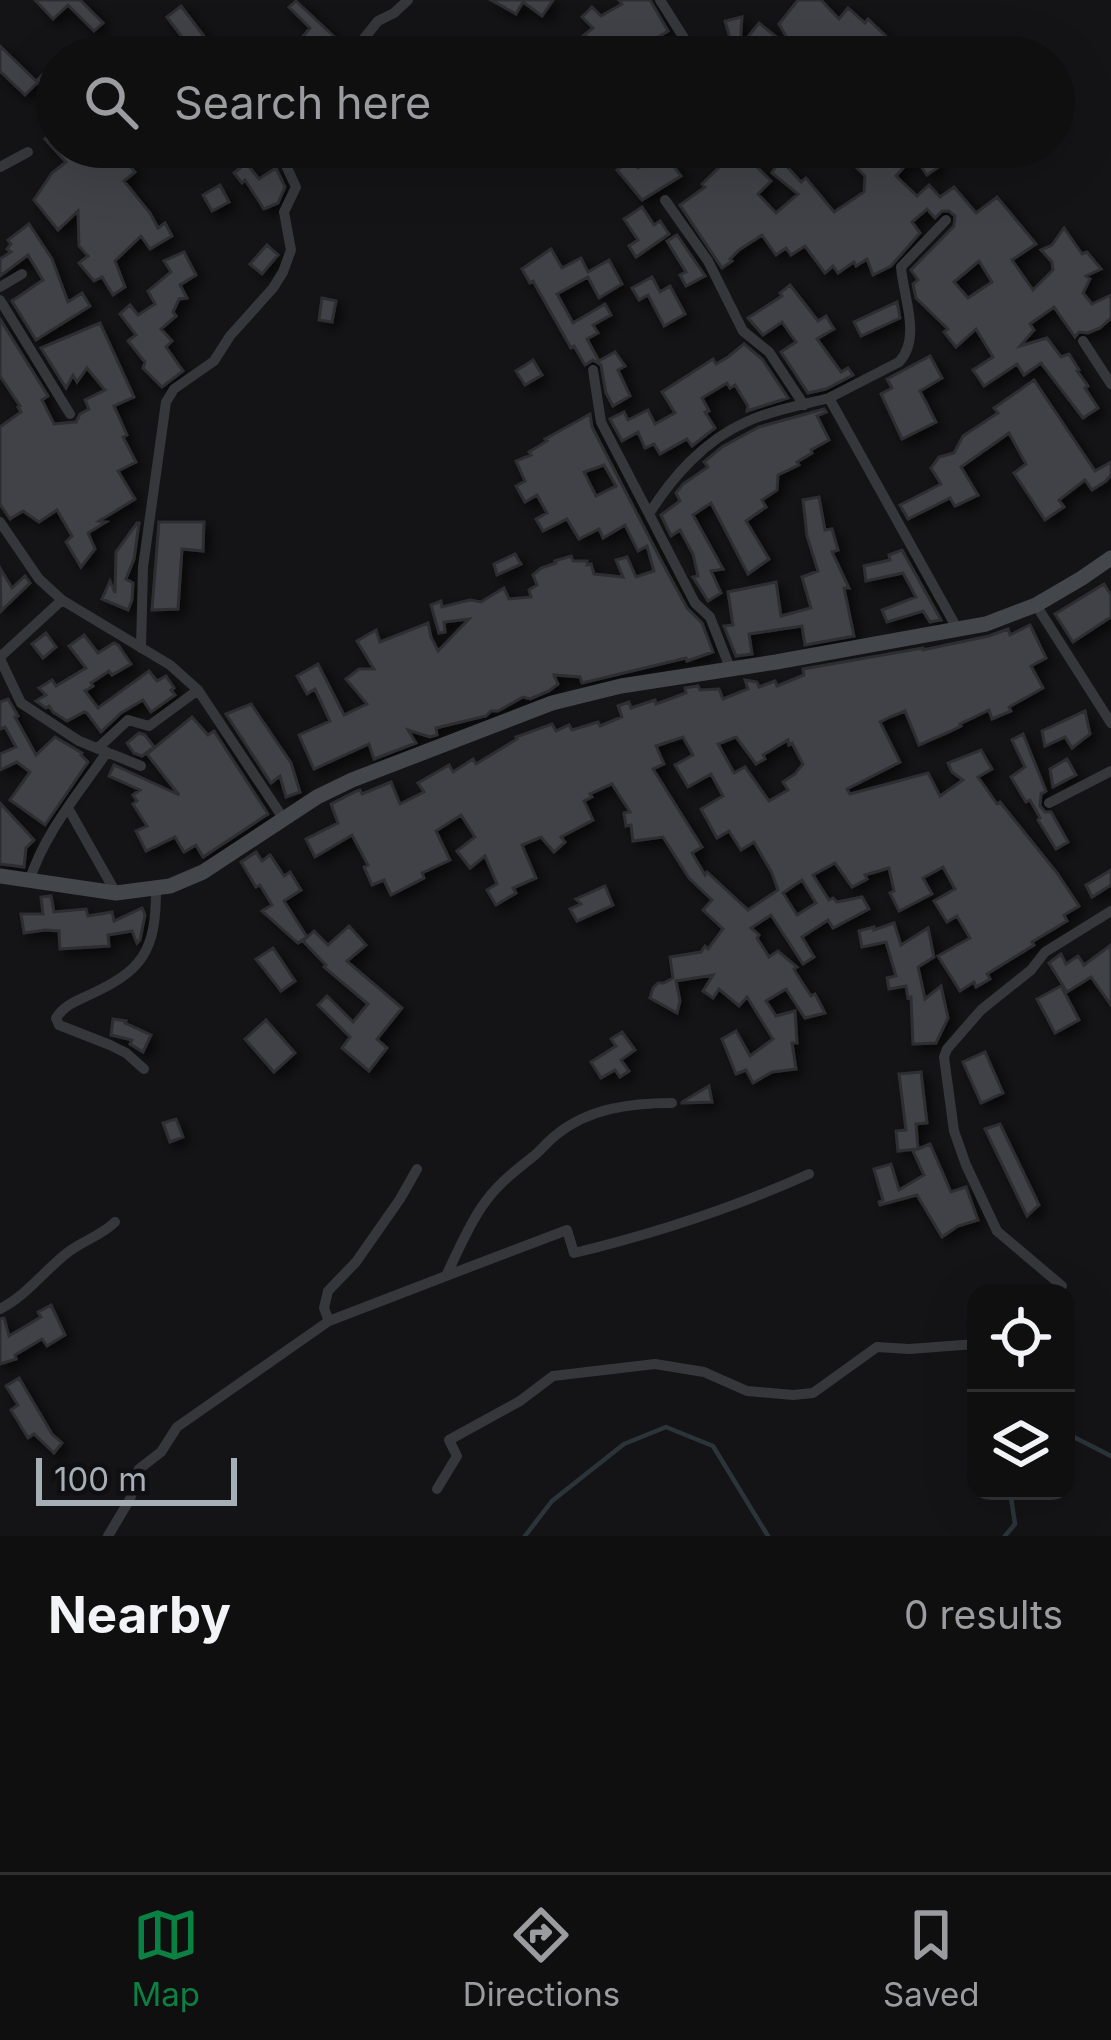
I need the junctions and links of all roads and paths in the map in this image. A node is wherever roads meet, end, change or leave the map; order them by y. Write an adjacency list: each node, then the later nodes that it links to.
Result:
1 (408, 0): 3 (street)
2 (660, 0): 4 (street)
3 (366, 36)
4 (683, 36)
5 (28, 152): 6 (street)
6 (0, 167)
7 (287, 168): 26 (street)
8 (665, 200): 17 (street)
9 (946, 220): 16 (street)
10 (22, 274): 11 (street)
11 (0, 287)
12 (0, 300): 18 (street)
13 (1083, 341): 15 (street)
14 (593, 370): 19 (street)
15 (1111, 384)
16 (830, 398): 17 (street); 24 (street)
17 (804, 405): 19 (street)
18 (70, 414)
19 (649, 514): 28 (street)
20 (0, 522): 22 (street)
21 (1111, 558): 23 (main road)
22 (62, 600): 26 (street); 27 (street)
23 (1036, 605): 24 (main road); 30 (street)
24 (958, 630): 28 (main road)
25 (0, 638): 27 (street)
26 (141, 648): 29 (street)
27 (7, 650): 31 (street)
28 (730, 668): 36 (main road)
29 (198, 691): 31 (street); 36 (street)
30 (1111, 723)
31 (103, 750): 32 (street); 35 (street)
32 (142, 766)
33 (1111, 771): 34 (street)
34 (1049, 803)
35 (68, 808): 38 (street); 40 (street)
36 (283, 818): 39 (main road)
37 (0, 876): 38 (main road)
38 (29, 882): 40 (main road)
39 (156, 890): 40 (main road); 42 (street)
40 (116, 893)
41 (1111, 911): 48 (street)
42 (144, 1069)
43 (672, 1103): 47 (street)
44 (418, 1168): 50 (street)
45 (809, 1174): 47 (street)
46 (115, 1222): 49 (street)
47 (446, 1276): 50 (street)
48 (1061, 1284)
49 (0, 1309)
50 (329, 1321): 53 (street)
51 (967, 1344): 52 (street)
52 (437, 1489)
53 (108, 1536)

